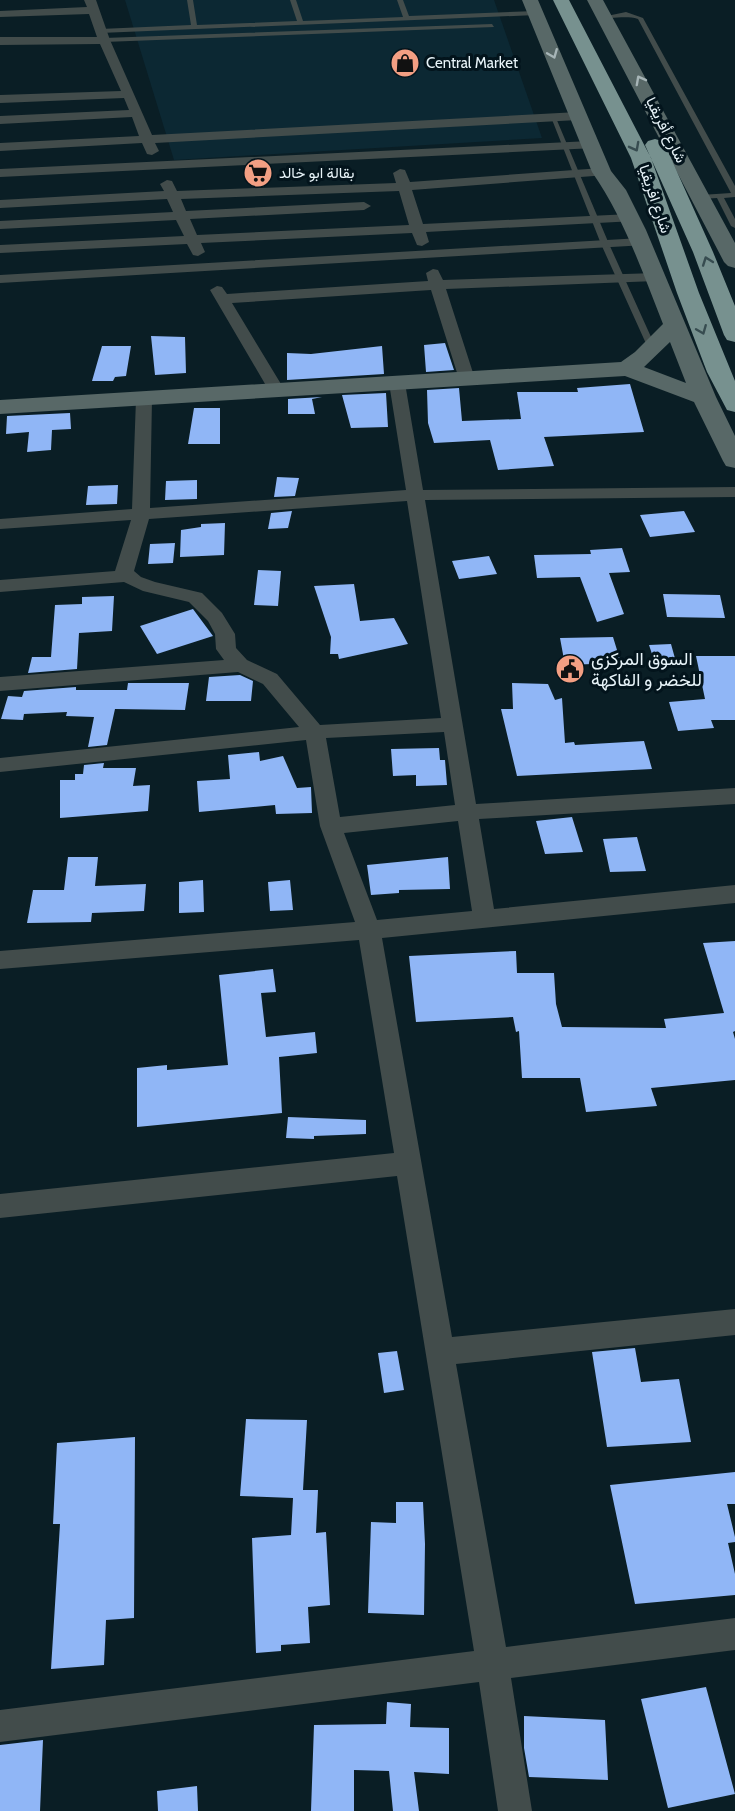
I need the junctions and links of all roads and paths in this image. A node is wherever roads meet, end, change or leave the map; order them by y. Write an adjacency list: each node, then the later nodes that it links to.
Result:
1 (190, 0): 13 (lane)
2 (293, 0): 11 (lane)
3 (400, 0): 10 (lane)
4 (561, 0): 56 (highway, شارع افريقيا, one-way to 56)
5 (579, 0): 59 (highway, شارع افريقيا, one-way to 5)
6 (91, 5): 9 (street); 14 (street)
7 (533, 6): 10 (lane); 19 (street, one-way to 19)
8 (600, 8): 33 (lane); 35 (street, شارع أفريقيا, one-way to 8)
9 (0, 14)
10 (406, 18): 11 (lane)
11 (300, 22): 13 (lane)
12 (492, 26): 14 (lane)
13 (194, 27): 14 (lane)
14 (102, 35): 15 (street); 16 (street)
15 (0, 41)
16 (129, 94): 17 (street); 18 (street)
17 (0, 99)
18 (135, 113): 21 (street); 22 (street)
19 (578, 116): 20 (street); 23 (street)
20 (553, 118): 22 (street); 24 (lane)
21 (0, 120)
22 (147, 140): 25 (street); 27 (street)
23 (590, 145): 24 (street); 30 (street)
24 (565, 146): 26 (street); 29 (lane)
25 (0, 147)
26 (394, 154): 27 (street); 31 (street)
27 (159, 166): 28 (street); 34 (street)
28 (0, 173)
29 (576, 174): 30 (street); 31 (street); 40 (lane)
30 (609, 181): 39 (street, شارع افريقيا)
31 (404, 185): 32 (street); 43 (street)
32 (360, 189): 34 (street); 37 (street)
33 (735, 194): 35 (lane)
34 (172, 195): 36 (street); 38 (street)
35 (710, 196): 42 (lane); 50 (street, شارع أفريقيا)
36 (0, 204)
37 (364, 206): 38 (street); 44 (street)
38 (182, 216): 41 (street); 45 (street)
39 (630, 218): 40 (street); 46 (street, شارع افريقيا)
40 (595, 220): 43 (street); 47 (lane)
41 (0, 225)
42 (735, 226)
43 (418, 229): 44 (street); 49 (street)
44 (371, 231): 45 (street)
45 (193, 240): 48 (street); 51 (street)
46 (641, 242): 47 (street); 52 (street, شارع افريقيا)
47 (605, 244): 49 (street); 53 (lane)
48 (0, 249)
49 (427, 255): 51 (street); 55 (street)
50 (735, 261)
51 (206, 268): 54 (street); 57 (street)
52 (655, 274): 53 (street); 56 (highway); 58 (street, شارع افريقيا)
53 (621, 278): 55 (street); 60 (lane)
54 (0, 279)
55 (438, 285): 57 (street); 62 (street)
56 (687, 293): 67 (highway, شارع افريقيا, one-way to 67)
57 (221, 299): 64 (street)
58 (675, 324): 60 (street); 65 (street, شارع افريقيا)
59 (735, 335)
60 (652, 348): 61 (street)
61 (627, 369): 62 (street); 65 (street)
62 (467, 379): 63 (street)
63 (397, 383): 64 (street); 71 (street)
64 (276, 389): 66 (street)
65 (704, 397): 69 (street, شارع افريقيا)
66 (144, 399): 68 (street); 72 (street)
67 (735, 405)
68 (0, 407)
69 (735, 460)
70 (735, 492): 71 (street)
71 (416, 495): 72 (street); 78 (street)
72 (141, 515): 73 (street); 74 (street)
73 (0, 524)
74 (128, 576): 75 (street); 76 (street)
75 (0, 586)
76 (240, 665): 77 (street); 79 (street)
77 (0, 684)
78 (453, 724): 79 (street); 82 (street)
79 (315, 732): 80 (street); 83 (street)
80 (0, 765)
81 (735, 796): 82 (street)
82 (468, 812): 83 (street); 85 (street)
83 (331, 826): 86 (street)
84 (735, 894): 85 (street)
85 (484, 917): 86 (street)
86 (369, 930): 87 (street); 88 (street)
87 (0, 960)
88 (408, 1163): 89 (street); 91 (street)
89 (0, 1206)
90 (735, 1322): 91 (street)
91 (440, 1352): 93 (street)
92 (735, 1634): 93 (street)
93 (493, 1666): 94 (street); 95 (street)
94 (0, 1726)
95 (515, 1811)

